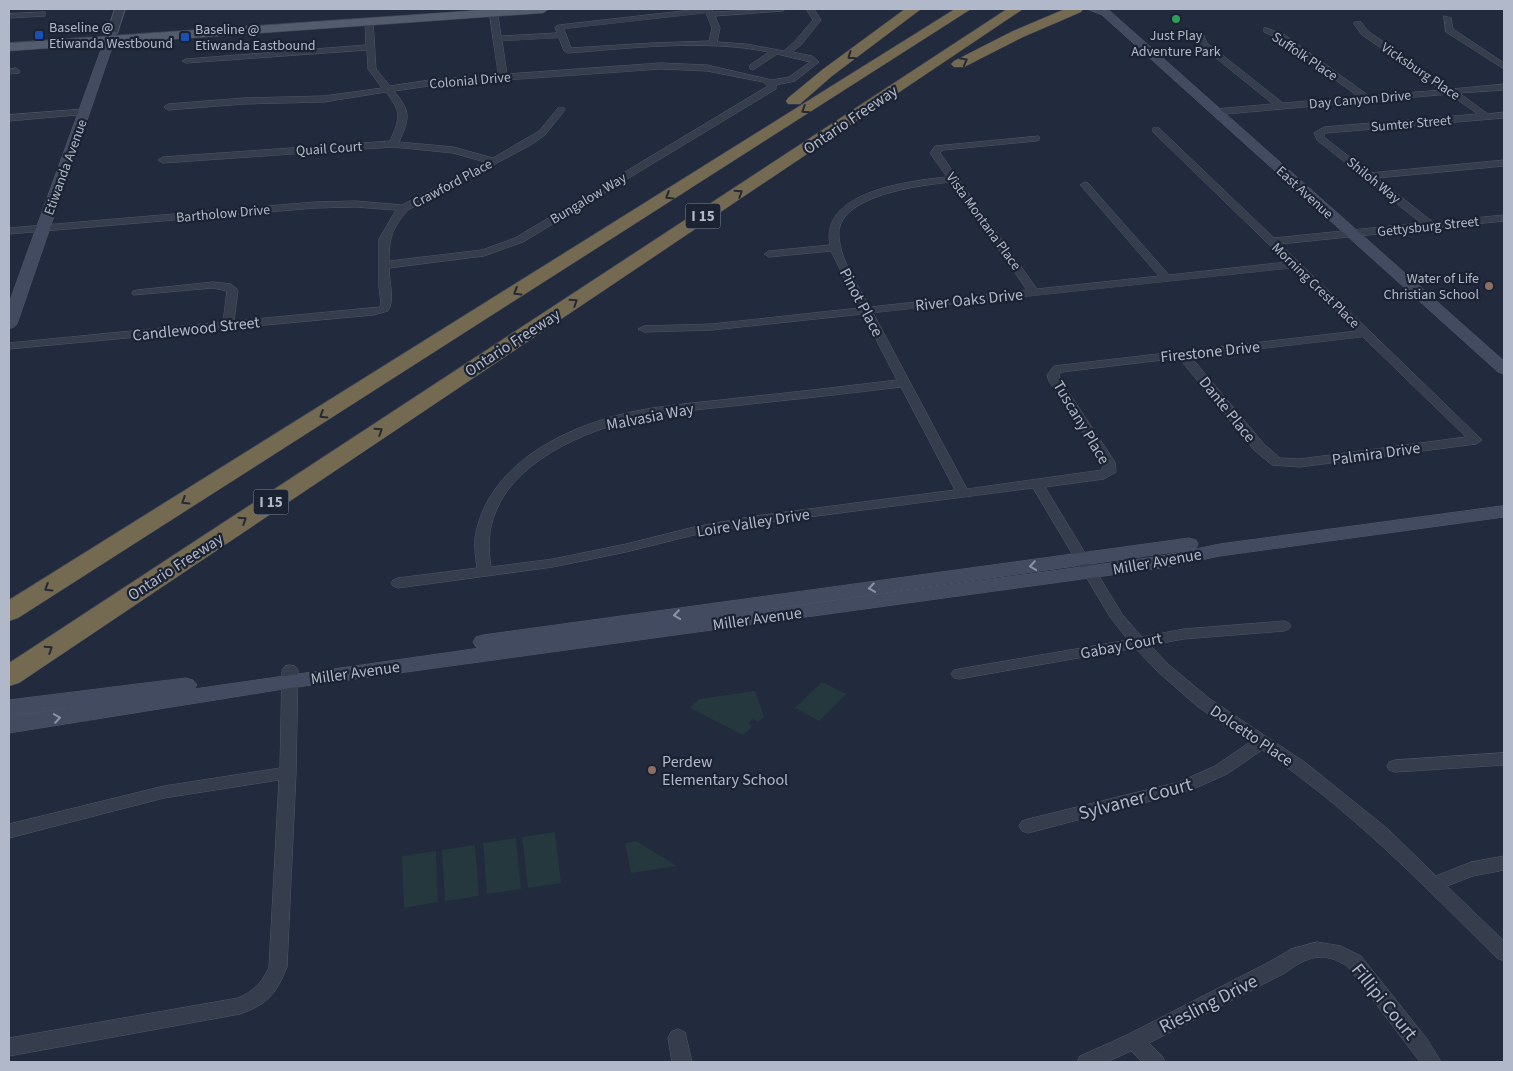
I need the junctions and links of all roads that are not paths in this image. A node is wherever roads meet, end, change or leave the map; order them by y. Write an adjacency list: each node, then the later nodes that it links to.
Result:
1 (120, 9): 22 (street, Etiwanda Avenue)
2 (464, 9): 22 (main road)
3 (543, 9): 11 (main road)
4 (782, 9): 12 (street)
5 (810, 9): 30 (street)
6 (914, 9): 53 (highway, one-way to 53)
7 (944, 9): 31 (highway)
8 (964, 9): 31 (highway, Ontario Freeway / I 15)
9 (1016, 9): 41 (highway, Ontario Freeway / I 15)
10 (1092, 9): 14 (main road, East Avenue)
11 (493, 10): 18 (main road); 24 (street)
12 (710, 11): 21 (street); 26 (street)
13 (1071, 11): 41 (highway, one-way to 13)
14 (1106, 11): 46 (main road, East Avenue)
15 (42, 14): 16 (street)
16 (9, 16)
17 (1447, 18): 33 (street)
18 (369, 21): 22 (main road); 28 (street)
19 (1358, 24): 39 (street, Vicksburg Place)
20 (1268, 30): 40 (street, Suffolk Place)
21 (563, 35): 24 (street); 26 (street)
22 (111, 36): 25 (main road); 27 (main road); 45 (main road, Etiwanda Avenue)
23 (1200, 36): 42 (street)
24 (497, 39): 35 (street)
25 (9, 40)
26 (713, 44): 29 (street)
27 (9, 47)
28 (370, 47): 32 (street); 38 (street)
29 (775, 52): 30 (street); 34 (street)
30 (785, 54): 36 (street)
31 (889, 56): 53 (highway, Ontario Freeway / I 15, one-way to 53)
32 (186, 61)
33 (1502, 64)
34 (753, 67)
35 (503, 77): 36 (street, Colonial Drive); 38 (street, Colonial Drive)
36 (772, 83): 70 (street, Bungalow Way)
37 (1504, 87): 39 (street, Day Canyon Drive)
38 (388, 90): 43 (street, Colonial Drive); 54 (street)
39 (1450, 92): 40 (street, Day Canyon Drive); 48 (street, Vicksburg Place)
40 (1366, 99): 42 (street, Day Canyon Drive)
41 (873, 104): 100 (highway, Ontario Freeway / I 15, one-way to 41)
42 (1281, 106): 46 (street, Day Canyon Drive)
43 (168, 107)
44 (561, 110): 56 (street, Crawford Place)
45 (85, 112): 49 (street); 64 (main road, Etiwanda Avenue)
46 (1215, 112): 66 (main road, East Avenue)
47 (1504, 115): 48 (street, Sumter Street)
48 (1486, 116): 51 (street, Sumter Street)
49 (9, 118)
50 (1156, 130): 67 (street, Morning Crest Place)
51 (1319, 133): 58 (street, Shiloh Way)
52 (1036, 138): 59 (street, Vista Montana Place)
53 (759, 140): 96 (highway, Ontario Freeway / I 15, one-way to 96)
54 (393, 144): 55 (street, Quail Court); 56 (street, Quail Court)
55 (163, 160)
56 (494, 161): 61 (street, Crawford Place)
57 (1504, 163): 58 (street)
58 (1369, 176): 63 (street, Shiloh Way)
59 (953, 179): 68 (street, Pinot Place); 73 (street, Vista Montana Place)
60 (1085, 185): 72 (street)
61 (404, 208): 64 (street, Bartholow Drive); 70 (street, Crawford Place)
62 (1504, 218): 63 (street, Gettysburg Street)
63 (1431, 226): 66 (street, Gettysburg Street)
64 (43, 228): 65 (street); 77 (main road, Etiwanda Avenue)
65 (9, 231)
66 (1352, 234): 67 (street, Gettysburg Street); 83 (main road, East Avenue)
67 (1270, 242): 71 (street, Morning Crest Place)
68 (834, 248): 69 (street); 76 (street, Pinot Place)
69 (769, 254)
70 (384, 264): 75 (street, Crawford Place)
71 (1293, 265): 72 (street, River Oaks Drive); 80 (street, Morning Crest Place)
72 (1166, 278): 73 (street, River Oaks Drive)
73 (1034, 292): 76 (street, River Oaks Drive)
74 (137, 293): 78 (street)
75 (384, 309): 78 (street, Candlewood Street)
76 (866, 310): 79 (street, River Oaks Drive); 85 (street, Pinot Place)
77 (9, 324)
78 (228, 325): 81 (street, Candlewood Street)
79 (644, 329)
80 (1366, 333): 82 (street, Firestone Drive); 86 (street, Morning Crest Place)
81 (9, 346)
82 (1182, 354): 84 (street, Firestone Drive); 87 (street, Dante Place)
83 (1504, 369)
84 (1055, 372): 88 (street, Tuscany Place)
85 (904, 383): 90 (street, Pinot Place); 94 (street, Malvasia Way)
86 (1476, 440): 87 (street, Palmira Drive)
87 (1277, 462)
88 (1109, 472): 89 (street, Loire Valley Drive)
89 (1037, 484): 90 (street, Loire Valley Drive); 93 (street, Dolcetto Place)
90 (963, 493): 94 (street, Loire Valley Drive)
91 (1504, 502): 93 (main road, Miller Avenue)
92 (1504, 511): 93 (main road, Miller Avenue)
93 (1085, 566): 98 (street, Dolcetto Place); 101 (main road, Miller Avenue)
94 (484, 572): 95 (street, Loire Valley Drive)
95 (398, 583)
96 (9, 612)
97 (1284, 626): 98 (street, Gabay Court)
98 (1137, 642): 99 (street, Gabay Court); 104 (street, Dolcetto Place)
99 (959, 674)
100 (9, 676)
101 (290, 676): 102 (main road, Miller Avenue); 103 (main road, Miller Avenue, one-way to 101); 107 (street)
102 (9, 708)
103 (9, 725)
104 (1262, 742): 108 (street, Sylvaner Court); 111 (street, Dolcetto Place)
105 (1504, 759): 106 (street)
106 (1395, 766)
107 (288, 773): 109 (street); 116 (street)
108 (1028, 826)
109 (9, 831)
110 (1504, 863): 111 (street)
111 (1434, 884): 113 (street, Dolcetto Place)
112 (1330, 950): 115 (street, Riesling Drive); 120 (street, Fillipi Court)
113 (1504, 954)
114 (678, 1038): 117 (street)
115 (1134, 1041): 118 (street, Riesling Drive); 119 (street)
116 (9, 1046)
117 (682, 1062)
118 (1087, 1062)
119 (1155, 1062)
120 (1432, 1062)

